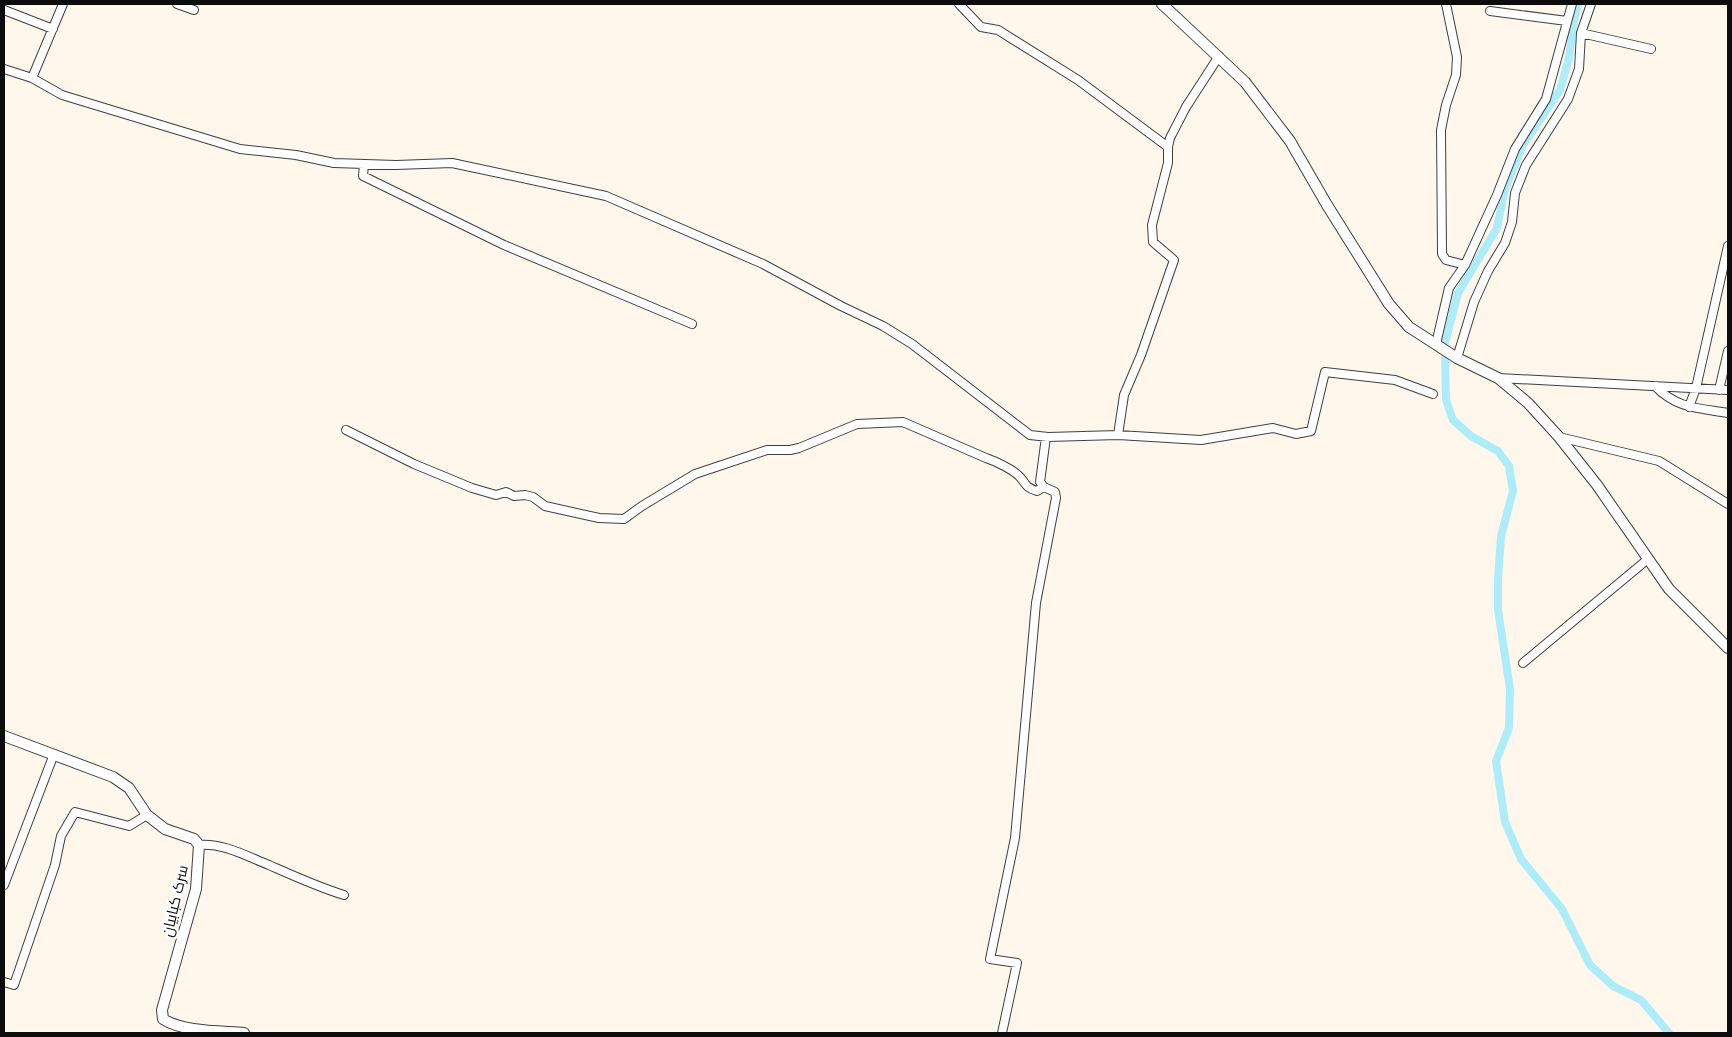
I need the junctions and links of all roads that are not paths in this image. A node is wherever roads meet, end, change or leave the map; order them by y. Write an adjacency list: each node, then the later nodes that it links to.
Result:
1 (63, 4): 12 (street)
2 (177, 4): 9 (street)
3 (959, 4): 18 (street)
4 (1162, 4): 15 (street)
5 (1446, 4): 21 (street)
6 (1572, 4): 11 (street)
7 (1591, 4): 13 (street)
8 (4, 10): 12 (street)
9 (194, 10)
10 (1490, 11): 11 (street)
11 (1567, 21): 21 (street)
12 (53, 29): 17 (street)
13 (1581, 33): 14 (street); 25 (street)
14 (1651, 49)
15 (1218, 56): 18 (street); 23 (street)
16 (4, 69): 17 (street)
17 (32, 78): 19 (street)
18 (1168, 147): 35 (street)
19 (364, 164): 22 (street); 36 (street)
20 (1728, 246): 28 (street)
21 (1464, 265): 23 (street)
22 (692, 324)
23 (1436, 344): 25 (street)
24 (1728, 351): 29 (street)
25 (1457, 358): 26 (street)
26 (1498, 378): 27 (street); 37 (street)
27 (1655, 386): 28 (street); 32 (street)
28 (1696, 388): 29 (street); 32 (street)
29 (1719, 390): 30 (street)
30 (1728, 390)
31 (1433, 394): 35 (street)
32 (1689, 407): 33 (street)
33 (1728, 413)
34 (346, 430): 38 (street)
35 (1118, 436): 36 (street)
36 (1046, 437): 38 (street)
37 (1558, 437): 39 (street); 40 (street)
38 (1044, 487): 51 (street)
39 (1728, 504)
40 (1648, 559): 41 (street); 42 (street)
41 (1728, 648)
42 (1523, 663)
43 (4, 736): 44 (street)
44 (54, 754): 45 (street); 47 (street)
45 (147, 815): 46 (street); 49 (street)
46 (199, 846): 48 (street); 50 (street, سرک کبابیان)
47 (4, 885)
48 (344, 895)
49 (4, 982)
50 (244, 1033)
51 (1002, 1033)

